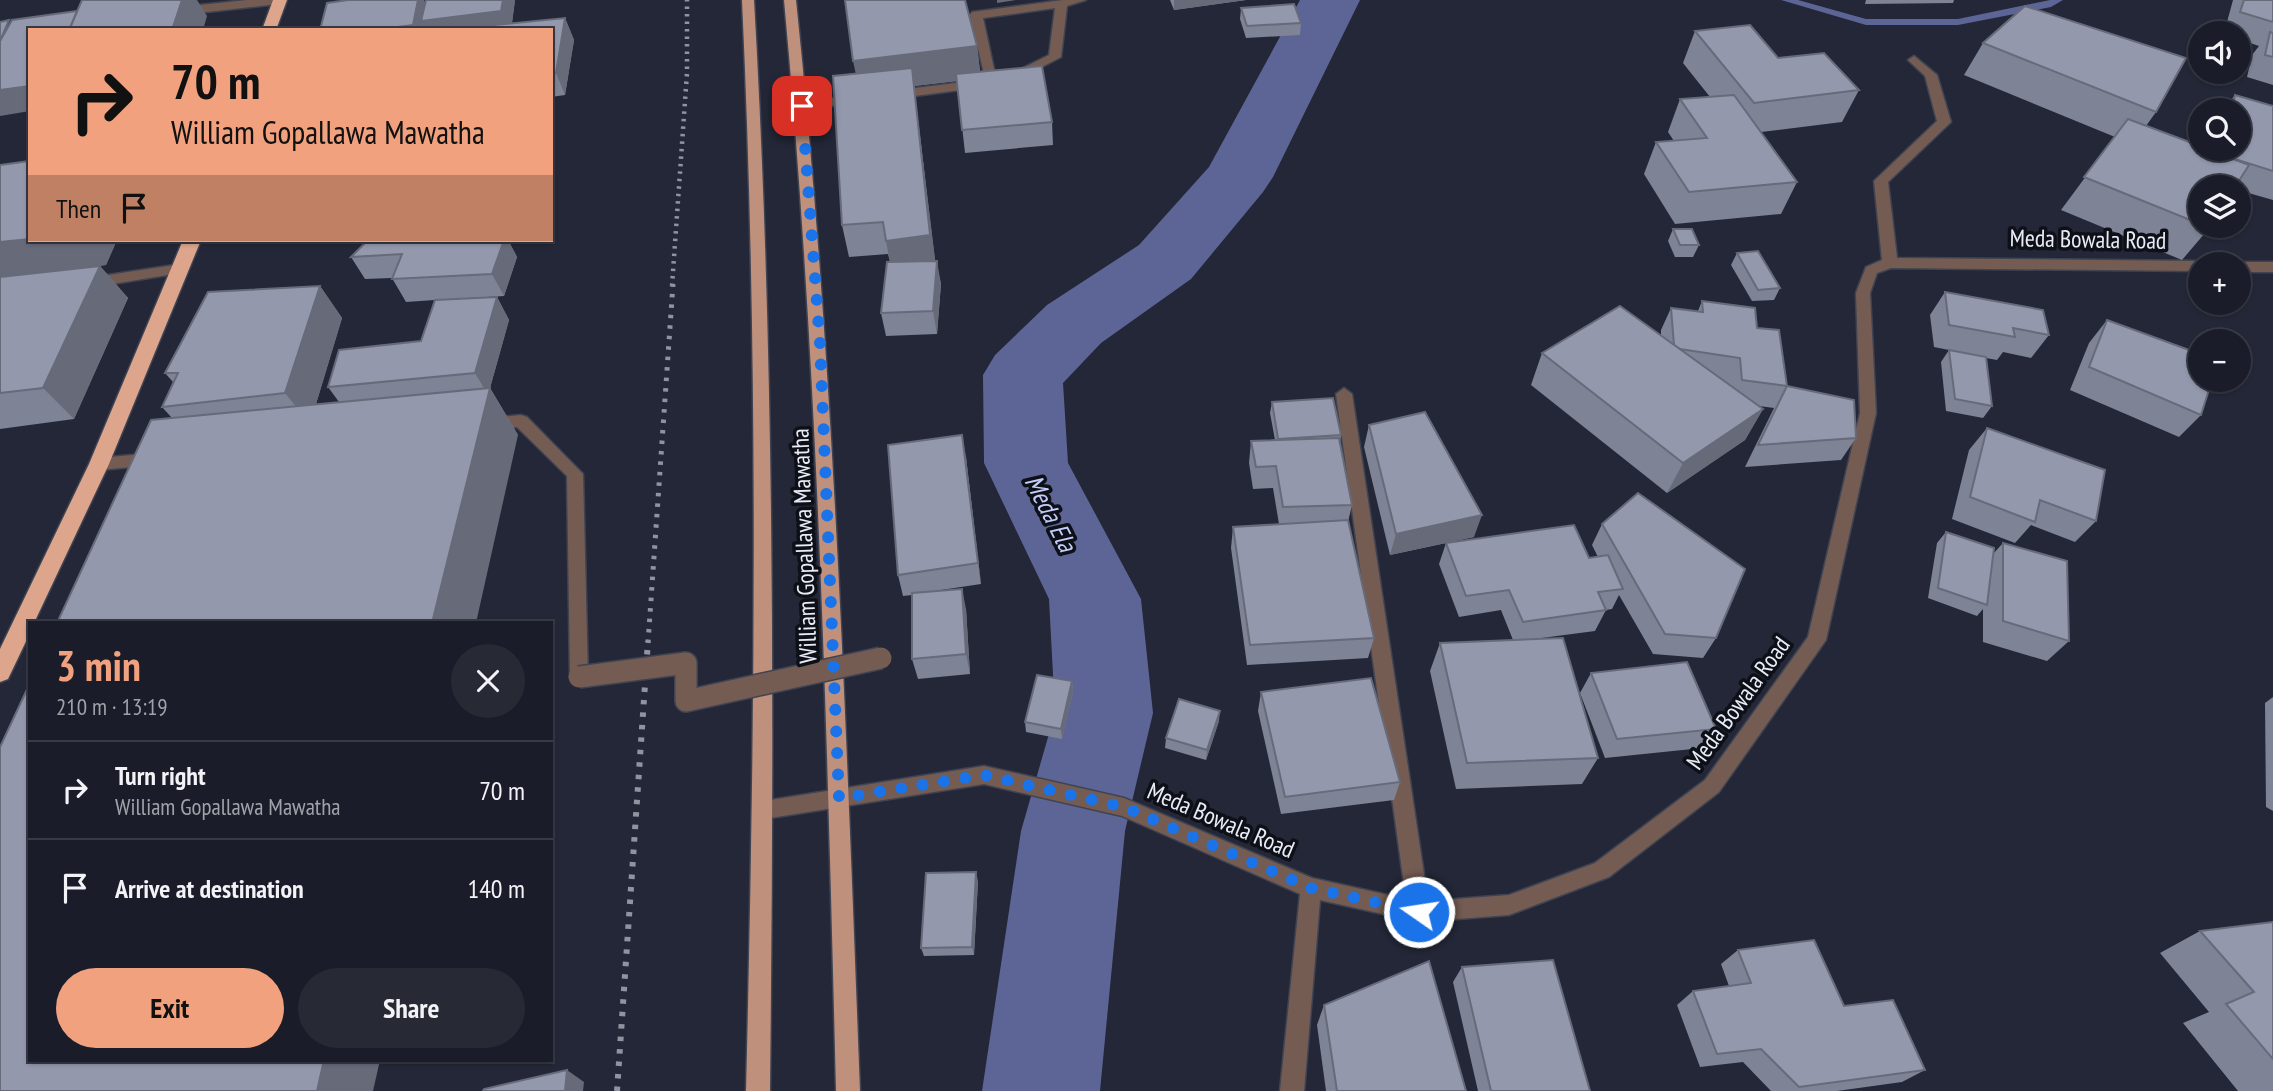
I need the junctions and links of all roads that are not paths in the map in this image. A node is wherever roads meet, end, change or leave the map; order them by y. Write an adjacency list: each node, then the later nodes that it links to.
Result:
1 (279, 0): 6 (street); 7 (highway)
2 (748, 0): 25 (main road, William Gopallawa Mawatha)
3 (790, 0): 10 (main road, William Gopallawa Mawatha)
4 (1080, 0): 5 (street)
5 (1061, 4): 9 (street); 9 (street)
6 (163, 13)
7 (270, 28)
8 (1914, 60): 12 (street)
9 (991, 83): 10 (street)
10 (802, 106): 24 (main road, William Gopallawa Mawatha)
11 (191, 242): 16 (highway)
12 (1890, 263): 13 (street, Meda Bowala Road); 27 (street, Meda Bowala Road)
13 (2188, 266)
14 (2251, 267): 15 (street)
15 (2273, 267)
16 (181, 269): 17 (street); 21 (highway)
17 (78, 284)
18 (1345, 394): 27 (street)
19 (466, 426): 22 (street, bridge)
20 (167, 457): 21 (street)
21 (99, 464): 23 (highway)
22 (881, 658)
23 (0, 672)
24 (839, 798): 25 (street, Meda Bowala Road); 26 (street, Meda Bowala Road); 29 (main road, William Gopallawa Mawatha)
25 (764, 810): 28 (main road, William Gopallawa Mawatha)
26 (1311, 888): 27 (street, Meda Bowala Road); 30 (street)
27 (1419, 912)
28 (758, 1091)
29 (848, 1091)
30 (1292, 1091)

